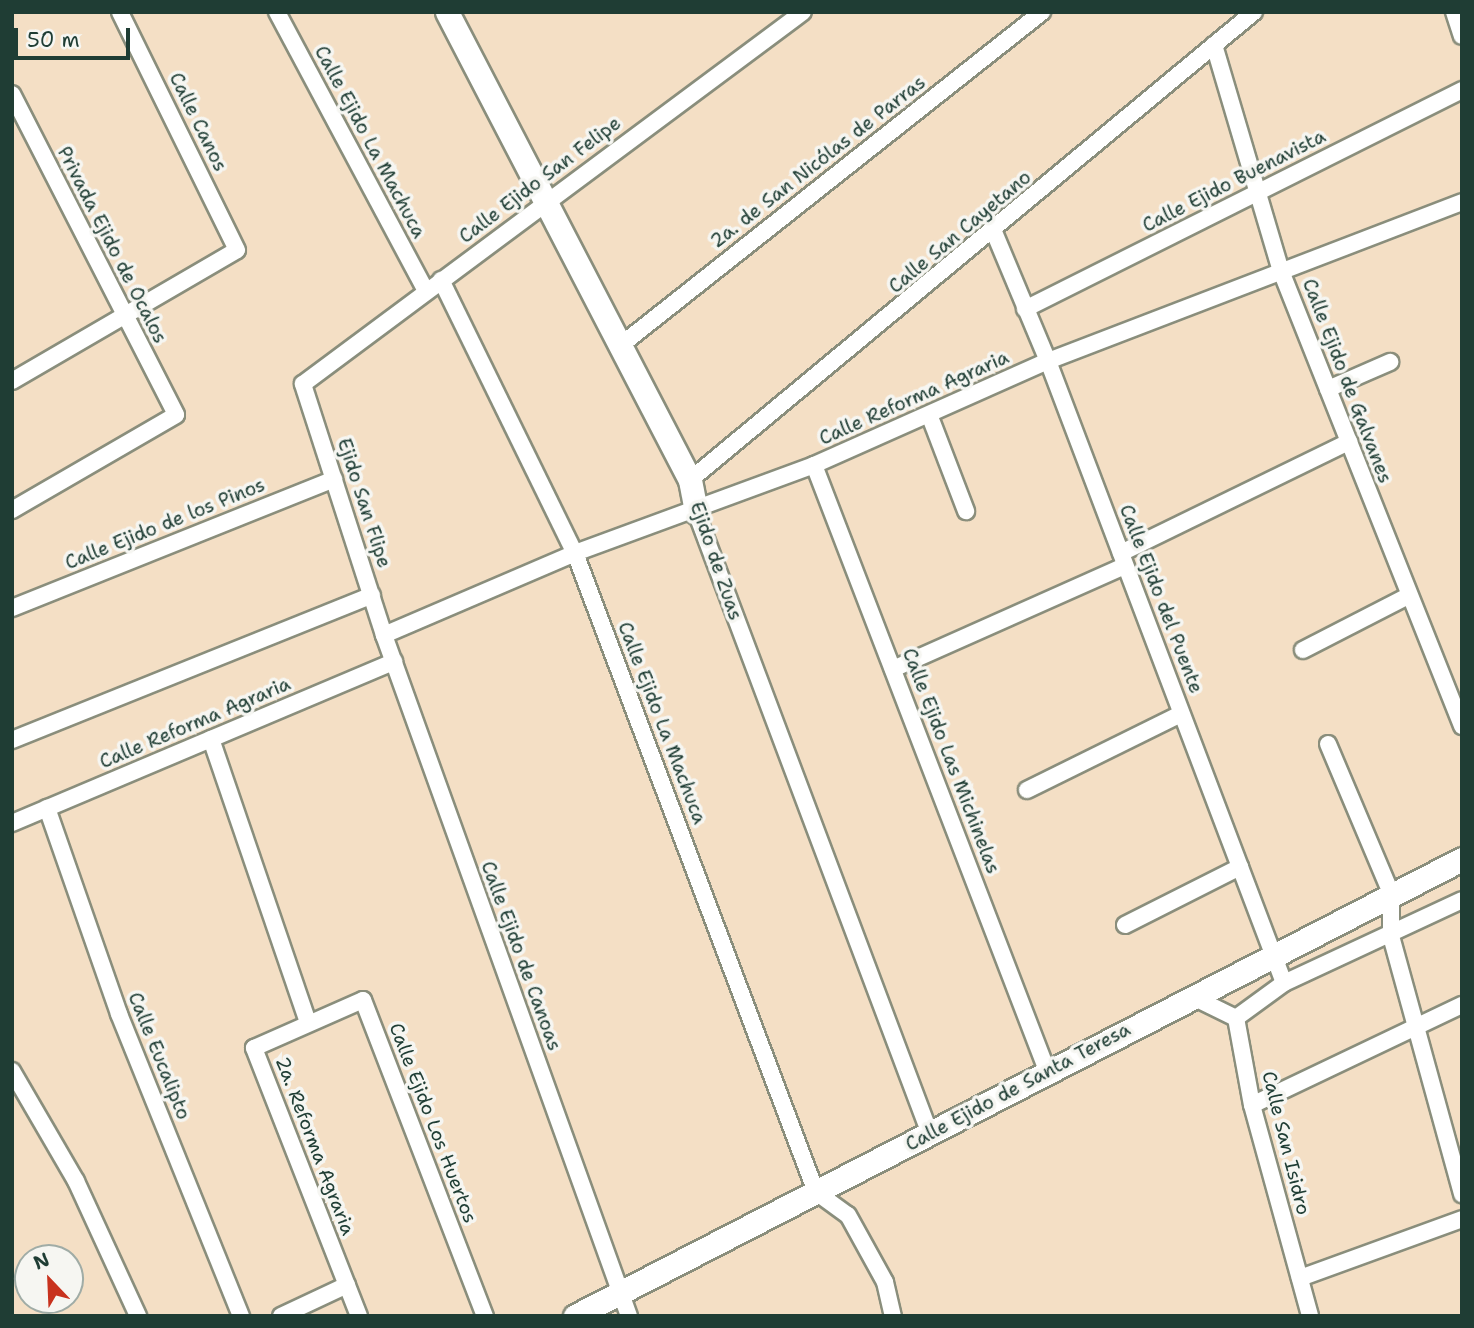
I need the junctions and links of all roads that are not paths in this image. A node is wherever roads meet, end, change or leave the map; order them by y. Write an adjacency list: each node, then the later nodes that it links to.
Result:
1 (120, 12): 20 (street, Calle Canos)
2 (277, 12): 18 (street, Calle Ejido La Machuca)
3 (447, 12): 13 (street, Ejido de Zuas)
4 (803, 12): 13 (street, Calle Ejido San Felipe)
5 (1042, 12): 21 (street, 2a. de San Nicólas de Parras)
6 (1254, 12): 9 (street, Calle San Cayetano)
7 (1454, 12): 8 (street)
8 (1462, 36)
9 (1214, 45): 12 (street, Calle Ejido de Galvanes); 15 (street, Calle San Cayetano)
10 (1462, 90): 12 (street, Calle Ejido Buenavista)
11 (12, 94): 20 (street, Privada Ejido de Ocalos)
12 (1255, 193): 16 (street, Calle Ejido de Galvanes); 19 (street, Calle Ejido Buenavista)
13 (547, 200): 17 (street, Calle Ejido San Felipe); 21 (street, Ejido de Zuas)
14 (1462, 202): 16 (street, Calle Reforma Agraria)
15 (993, 232): 19 (street, Calle Ejido del Puente); 31 (street, Calle San Cayetano)
16 (1281, 271): 22 (street, Calle Reforma Agraria); 26 (street, Calle Ejido de Galvanes)
17 (441, 279): 18 (street, Calle Ejido San Felipe); 35 (street, Calle Ejido La Machuca)
18 (426, 291): 25 (street, Calle Ejido San Felipe)
19 (1025, 310): 22 (street, Calle Ejido del Puente)
20 (123, 315): 24 (street); 32 (street, Privada Ejido de Ocalos)
21 (621, 345): 31 (street, Ejido de Zuas)
22 (1048, 361): 27 (street, Calle Reforma Agraria); 36 (street, Calle Ejido del Puente)
23 (1390, 362): 26 (street)
24 (12, 381)
25 (303, 384): 30 (street, Ejido San Flipe)
26 (1328, 389): 28 (street, Calle Ejido de Galvanes)
27 (930, 417): 29 (street, Calle Reforma Agraria); 33 (street)
28 (1349, 442): 36 (street); 38 (street, Calle Ejido de Galvanes)
29 (814, 465): 34 (street, Calle Reforma Agraria); 43 (street, Calle Ejido Las Michinelas)
30 (334, 479): 37 (street, Ejido San Flipe); 39 (street, Calle Ejido de los Pinos)
31 (690, 480): 34 (street, Ejido de Zuas)
32 (12, 510)
33 (966, 511)
34 (696, 512): 35 (street, Calle Reforma Agraria); 68 (street, Ejido de Zuas)
35 (575, 553): 40 (street, Calle Reforma Agraria); 69 (street, Calle Ejido La Machuca)
36 (1122, 560): 43 (street); 44 (street, Calle Ejido del Puente)
37 (372, 595): 40 (street, Ejido San Flipe); 46 (street)
38 (1408, 596): 41 (street); 45 (street, Calle Ejido de Galvanes)
39 (12, 608)
40 (384, 635): 42 (street, Calle Ejido de Canoas)
41 (1303, 650)
42 (394, 662): 47 (street, Calle Reforma Agraria); 74 (street, Calle Ejido de Canoas)
43 (893, 669): 66 (street, Calle Ejido Las Michinelas)
44 (1181, 713): 49 (street); 53 (street, Calle Ejido del Puente)
45 (1462, 726)
46 (12, 739)
47 (211, 739): 50 (street, Calle Reforma Agraria); 63 (street)
48 (1328, 744): 54 (street)
49 (1027, 790)
50 (47, 808): 51 (street, Calle Reforma Agraria); 76 (street, Calle Eucalipto)
51 (12, 823)
52 (1462, 859): 54 (street, Calle Ejido de Santa Teresa)
53 (1240, 867): 56 (street); 58 (street, Calle Ejido del Puente)
54 (1391, 893): 57 (street); 58 (street, Calle Ejido de Santa Teresa)
55 (1462, 900): 57 (street)
56 (1125, 925)
57 (1391, 936): 59 (street); 64 (street)
58 (1275, 953): 59 (street, Calle Ejido del Puente); 60 (street, Calle Ejido de Santa Teresa)
59 (1284, 983): 62 (street)
60 (1191, 996): 62 (street); 66 (street, Calle Ejido de Santa Teresa)
61 (1462, 1005): 64 (street)
62 (1236, 1018): 67 (street, Calle San Isidro)
63 (309, 1023): 73 (street, 2a. Reforma Agraria); 79 (street, Calle Ejido Los Huertos)
64 (1416, 1027): 67 (street); 70 (street)
65 (12, 1071): 75 (street)
66 (1048, 1073): 68 (street, Calle Ejido de Santa Teresa)
67 (1252, 1105): 72 (street, Calle San Isidro)
68 (930, 1134): 69 (street, Calle Ejido de Santa Teresa)
69 (816, 1192): 74 (street, Calle Ejido de Santa Teresa); 82 (street)
70 (1462, 1194)
71 (1462, 1219): 72 (street)
72 (1300, 1278): 83 (street, Calle San Isidro)
73 (347, 1285): 77 (street); 78 (street, 2a. Reforma Agraria)
74 (618, 1291): 80 (street, Calle Ejido de Santa Teresa); 81 (street, Calle Ejido de Canoas)
75 (138, 1316)
76 (241, 1316)
77 (281, 1316)
78 (359, 1316)
79 (485, 1316)
80 (575, 1316)
81 (629, 1316)
82 (893, 1316)
83 (1310, 1316)

